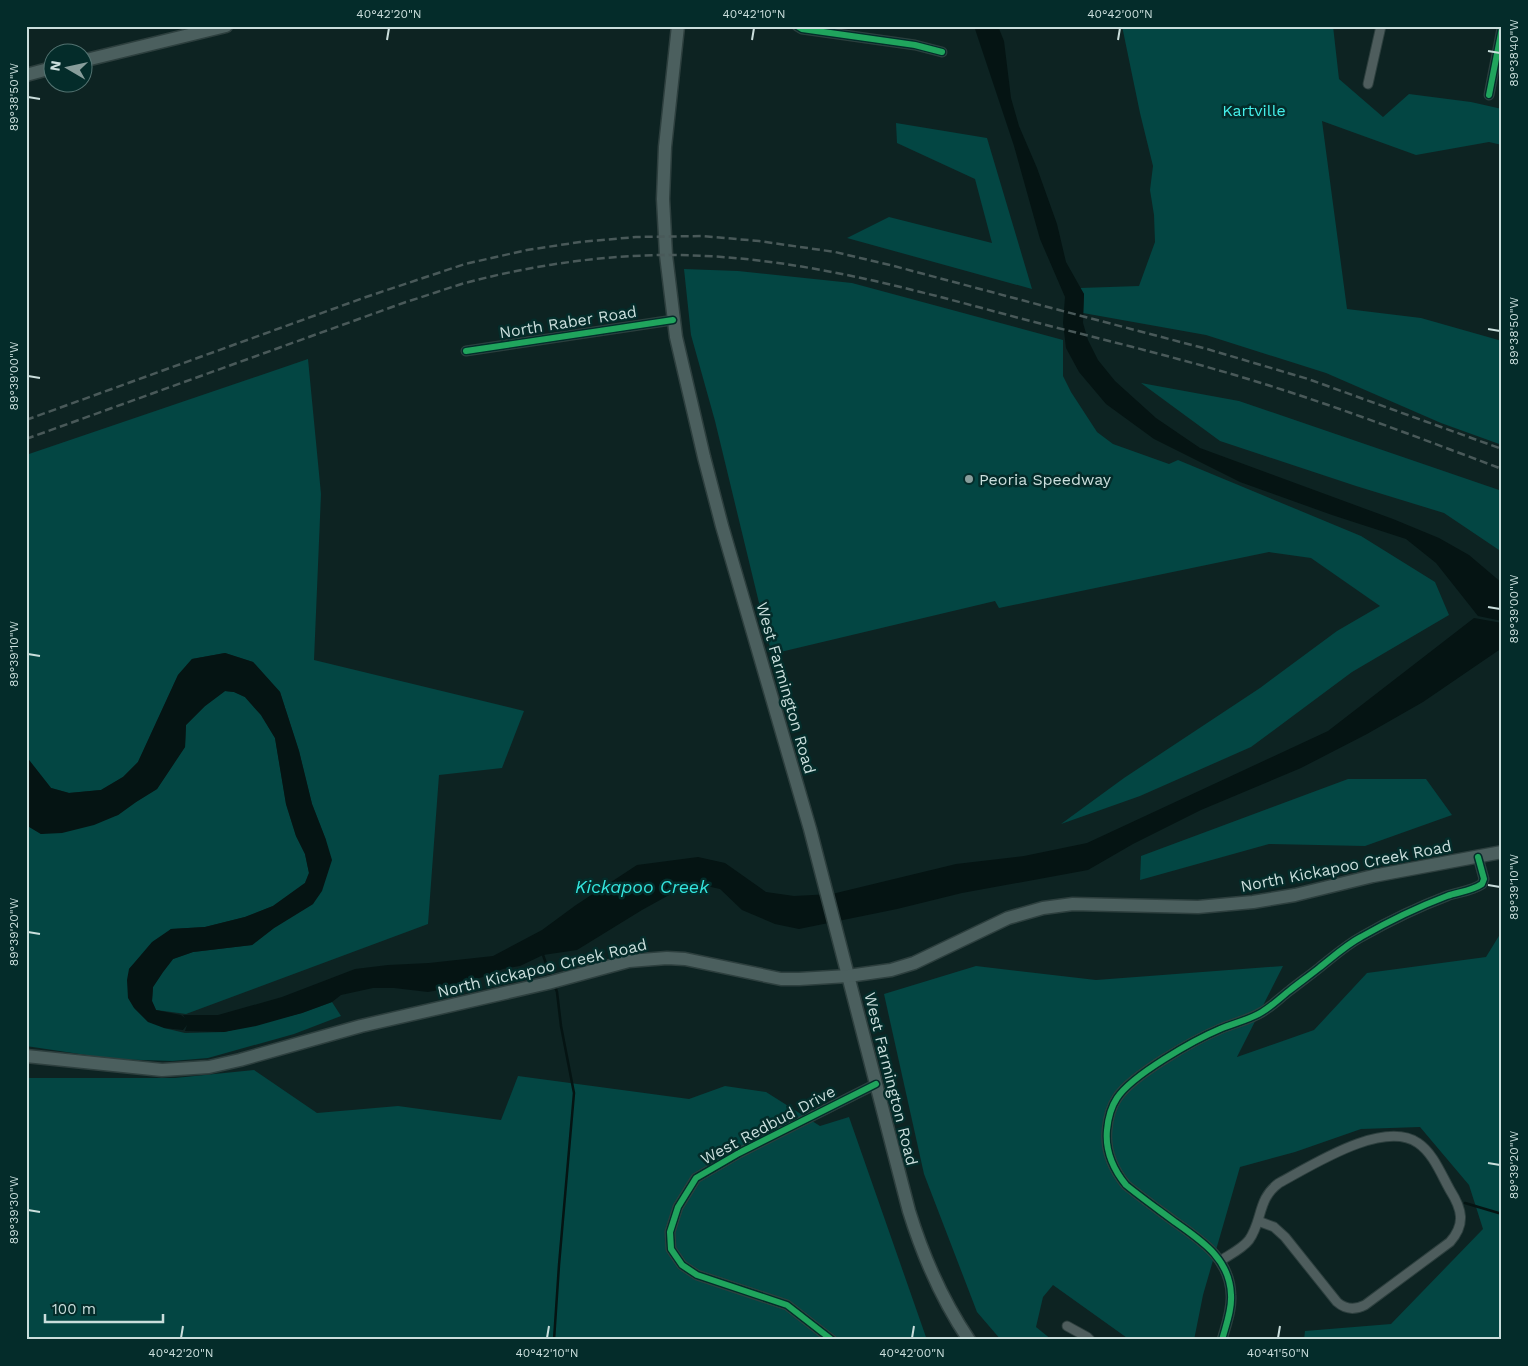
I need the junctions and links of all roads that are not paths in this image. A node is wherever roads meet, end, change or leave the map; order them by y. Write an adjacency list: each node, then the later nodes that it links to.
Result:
1 (226, 26): 7 (main road)
2 (678, 26): 12 (main road, West Farmington Road)
3 (797, 26): 6 (street)
4 (1381, 26): 10 (street)
5 (1502, 28): 11 (street)
6 (942, 52)
7 (92, 59)
8 (42, 71): 9 (main road)
9 (26, 75)
10 (1368, 84)
11 (1489, 95)
12 (673, 320): 13 (street, North Raber Road); 16 (main road, West Farmington Road)
13 (466, 351)
14 (1502, 852): 15 (main road, North Kickapoo Creek Road)
15 (1478, 857): 16 (main road, North Kickapoo Creek Road); 20 (street)
16 (848, 976): 17 (main road, North Kickapoo Creek Road); 18 (main road, West Farmington Road)
17 (26, 1056)
18 (876, 1084): 22 (street, West Redbud Drive); 23 (main road, West Farmington Road)
19 (1258, 1221): 19 (street); 20 (street)
20 (1220, 1261): 25 (street)
21 (1067, 1326): 24 (street)
22 (832, 1340)
23 (969, 1340)
24 (1090, 1340)
25 (1222, 1340)

